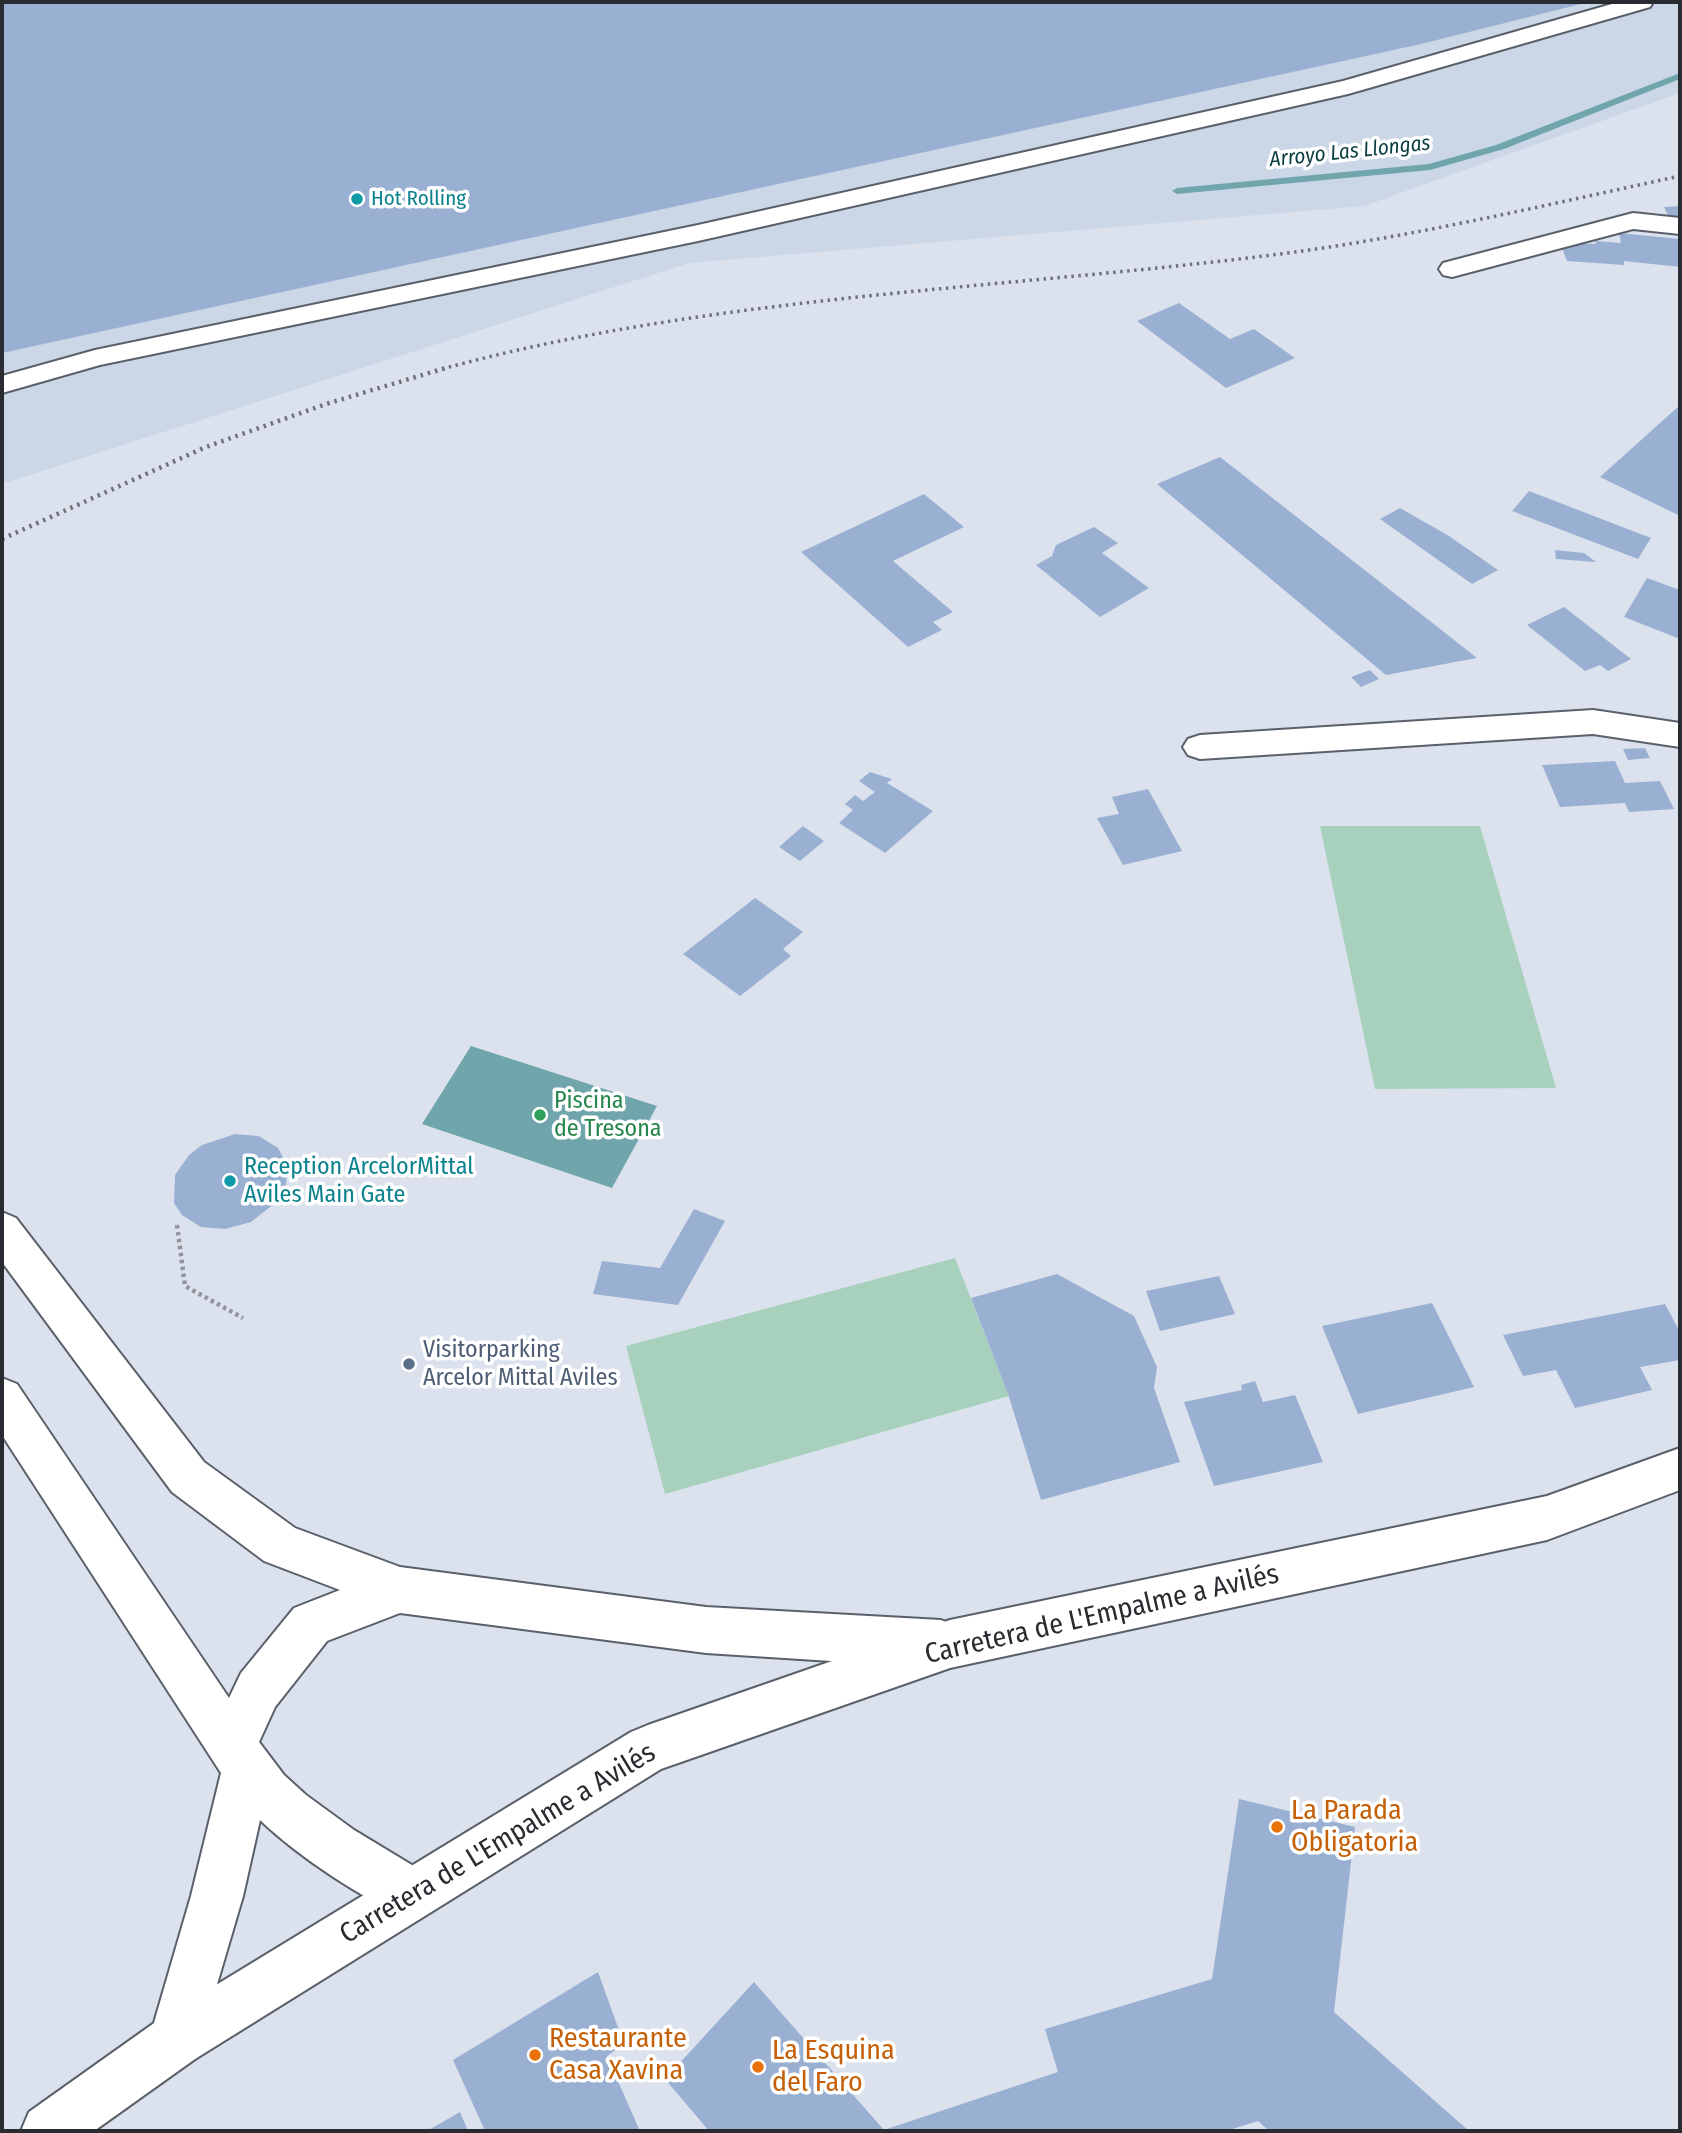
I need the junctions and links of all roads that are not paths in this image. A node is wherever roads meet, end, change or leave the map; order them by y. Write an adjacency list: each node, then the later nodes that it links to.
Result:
1 (1642, 2): 4 (street)
2 (1680, 226): 3 (street)
3 (1452, 269)
4 (2, 385)
5 (1680, 735): 6 (street)
6 (1200, 747)
7 (2, 1230): 10 (street)
8 (2, 1398): 12 (street)
9 (1680, 1469): 11 (street, Carretera de L'Empalme a Avilés)
10 (400, 1590): 11 (street); 12 (street)
11 (950, 1644): 13 (street, Carretera de L'Empalme a Avilés)
12 (239, 1759): 13 (street); 14 (street)
13 (412, 1894): 14 (street, Carretera de L'Empalme a Avilés)
14 (176, 2040): 15 (street, Carretera de L'Empalme a Avilés)
15 (48, 2131)

